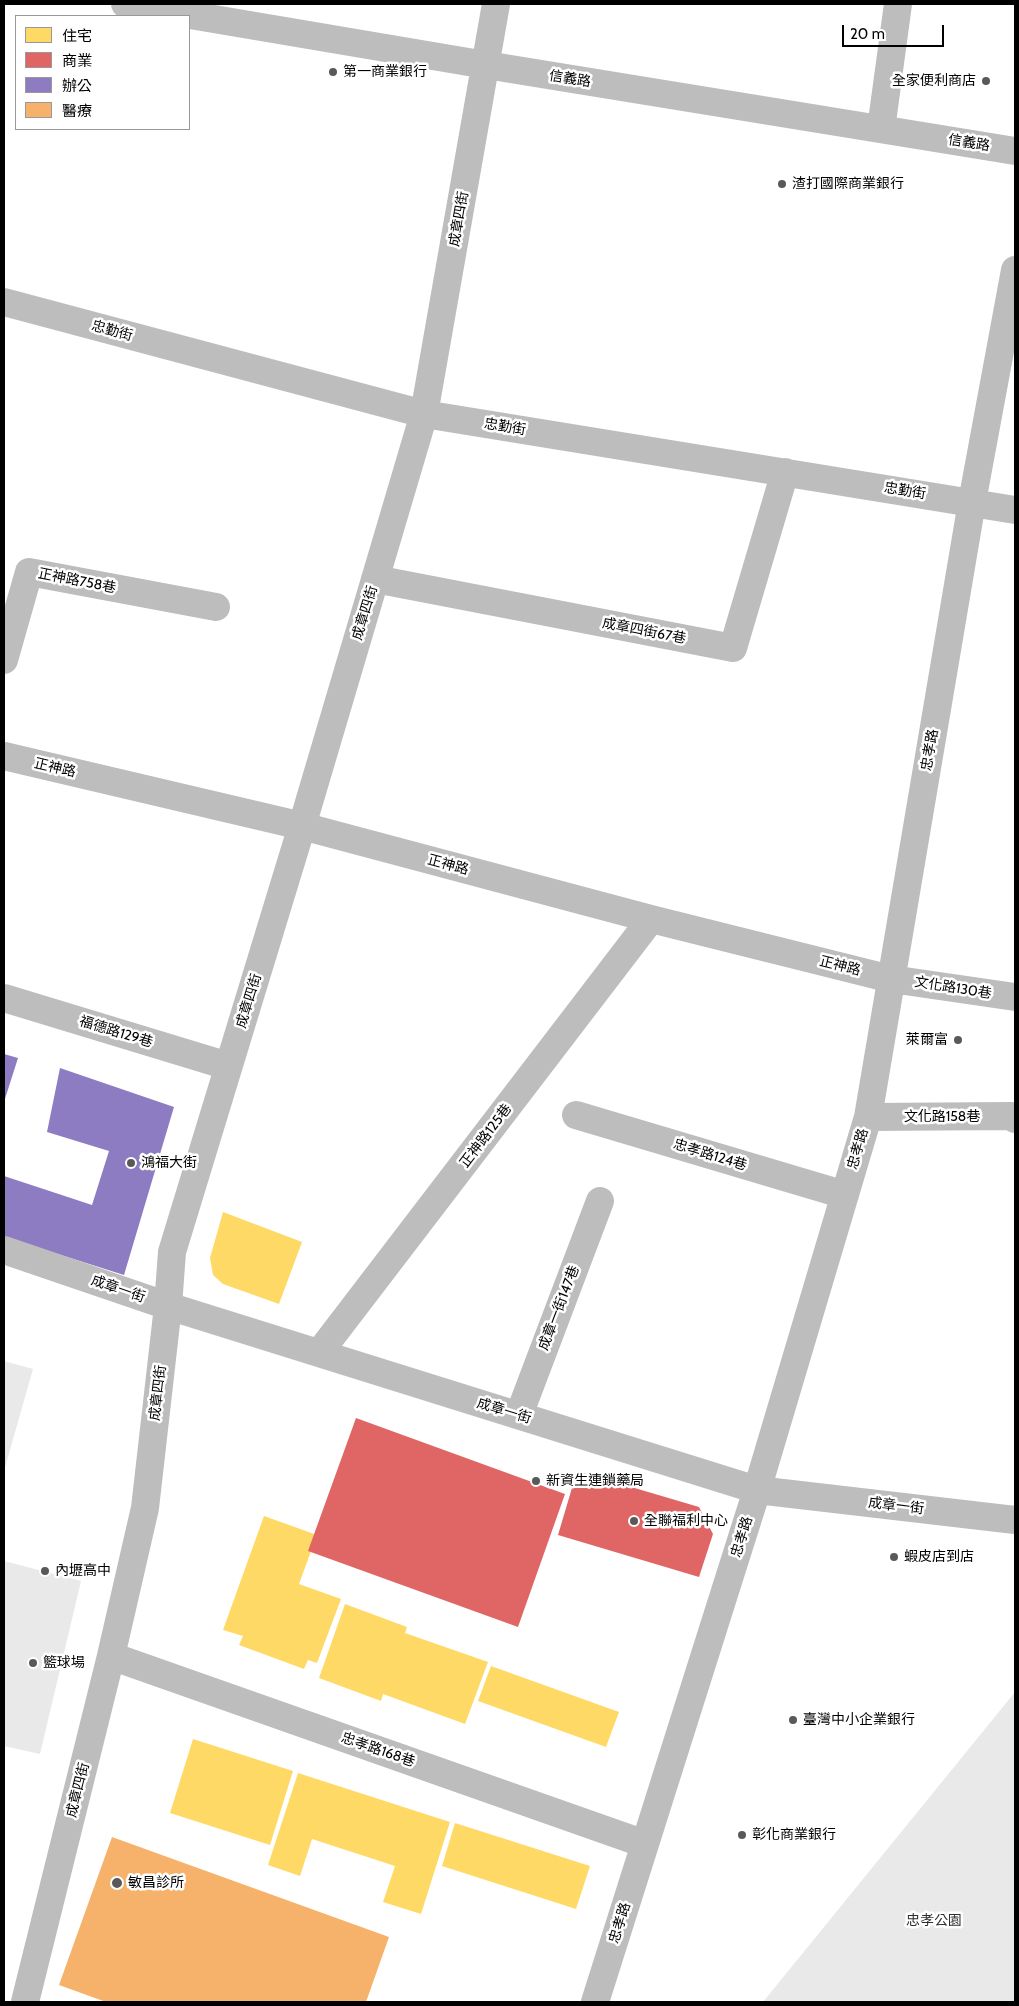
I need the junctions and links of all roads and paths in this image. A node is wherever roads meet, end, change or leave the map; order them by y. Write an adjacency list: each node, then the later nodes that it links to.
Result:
1 (125, 4): 4 (street, 信義路)
2 (496, 4): 4 (street, 成章四街)
3 (898, 4): 5 (street)
4 (486, 65): 5 (street, 信義路); 9 (street, 成章四街)
5 (881, 129): 6 (street, 信義路)
6 (1015, 150)
7 (1015, 270): 11 (street, 忠孝路)
8 (4, 302): 9 (street, 忠勤街)
9 (424, 414): 10 (street, 忠勤街); 13 (street, 成章四街)
10 (785, 472): 11 (street, 忠勤街); 13 (street, 成章四街67巷)
11 (972, 502): 12 (street, 忠勤街); 19 (street, 忠孝路)
12 (1015, 510)
13 (375, 579): 17 (street, 成章四街)
14 (216, 607): 15 (street, 正神路758巷)
15 (4, 660)
16 (4, 756): 17 (street, 正神路)
17 (302, 826): 18 (street, 正神路); 22 (street, 成章四街)
18 (651, 919): 19 (street, 正神路); 30 (street, 正神路125巷)
19 (892, 979): 20 (street, 文化路130巷); 24 (street, 忠孝路)
20 (1015, 997)
21 (4, 998): 22 (street, 福德路129巷)
22 (228, 1066): 29 (street, 成章四街)
23 (576, 1115): 26 (street, 忠孝路124巷)
24 (868, 1117): 25 (street, 文化路158巷); 26 (street, 忠孝路)
25 (1015, 1119)
26 (845, 1195): 32 (street, 忠孝路)
27 (600, 1201): 31 (street, 成章一街147巷)
28 (4, 1250): 29 (street, 成章一街)
29 (168, 1306): 30 (street, 成章一街); 34 (street, 成章四街)
30 (319, 1353): 31 (street, 成章一街)
31 (519, 1415): 32 (street, 成章一街)
32 (757, 1490): 33 (street, 成章一街); 35 (street, 忠孝路)
33 (1015, 1520)
34 (111, 1656): 35 (street, 忠孝路168巷); 36 (street, 成章四街)
35 (645, 1844): 37 (street, 忠孝路)
36 (25, 2002)
37 (596, 2002)

